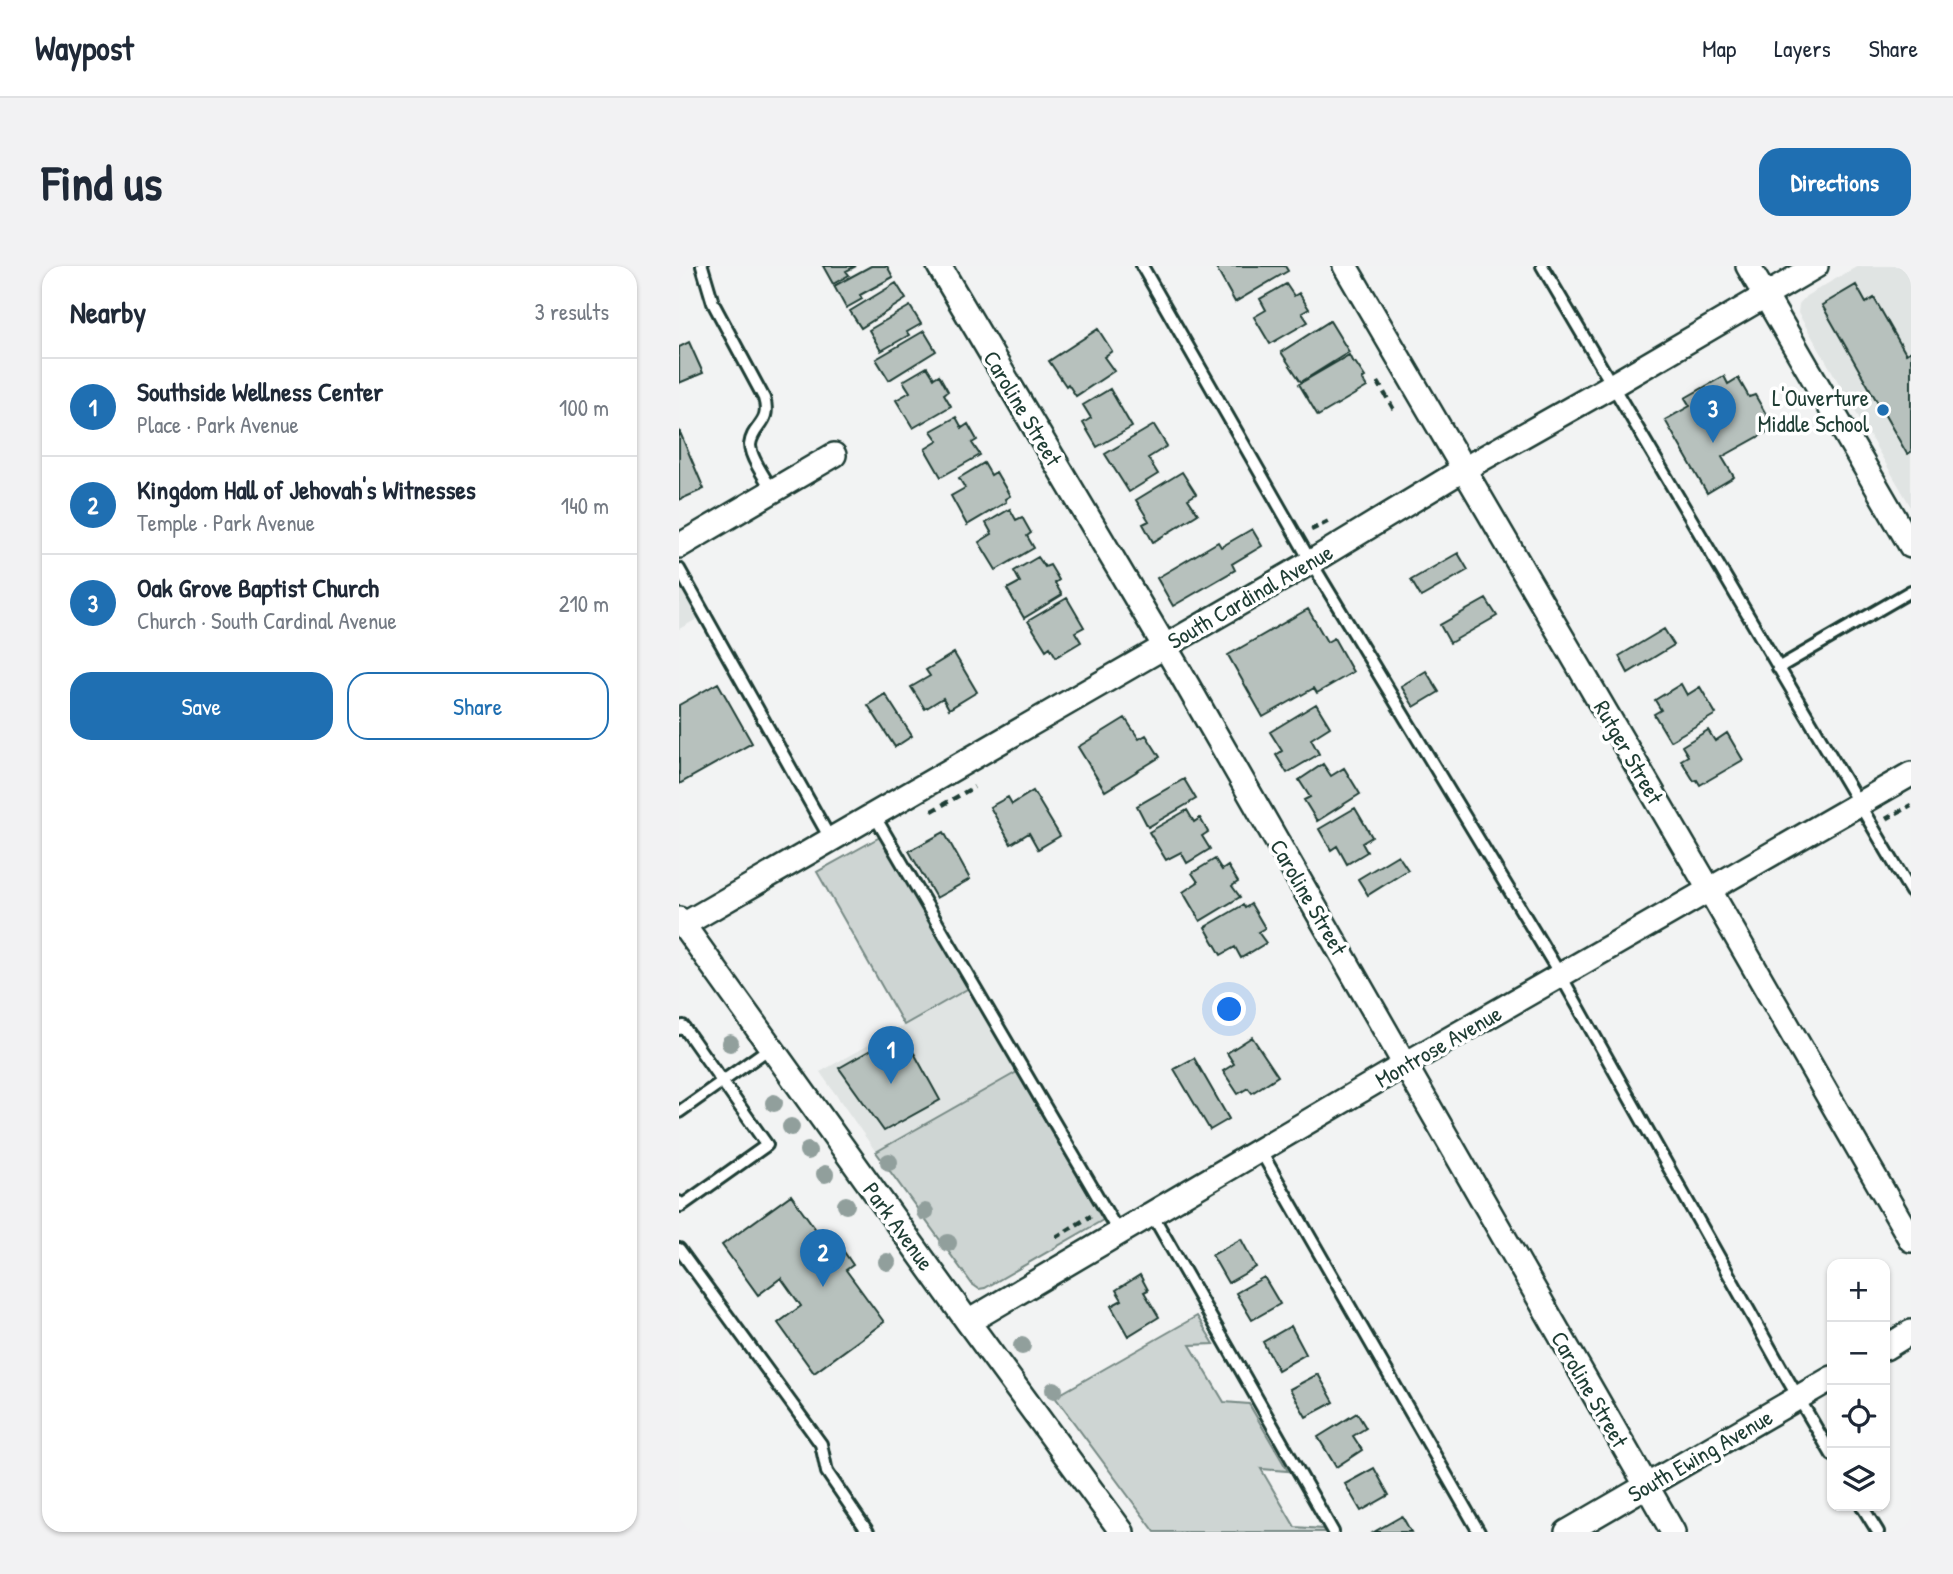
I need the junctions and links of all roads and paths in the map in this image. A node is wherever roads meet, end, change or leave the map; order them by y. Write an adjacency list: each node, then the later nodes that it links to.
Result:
1 (702, 266): 14 (lane)
2 (939, 266): 20 (street, Caroline Street)
3 (1142, 266): 17 (lane)
4 (1345, 266): 13 (street, Rutger Street)
5 (1542, 266): 10 (lane)
6 (1748, 266): 8 (street)
7 (1816, 266): 8 (street, South Cardinal Avenue)
8 (1765, 296): 10 (street, South Cardinal Avenue); 15 (street)
9 (1378, 382): 11 (path)
10 (1611, 386): 13 (street, South Cardinal Avenue); 21 (lane)
11 (1394, 410)
12 (834, 455): 14 (street)
13 (1464, 469): 17 (street, South Cardinal Avenue); 30 (street, Rutger Street)
14 (773, 491): 16 (street)
15 (1911, 545)
16 (679, 546)
17 (1311, 562): 20 (street, South Cardinal Avenue); 33 (lane)
18 (679, 569): 29 (lane)
19 (1911, 592): 21 (lane)
20 (1164, 646): 27 (street, South Cardinal Avenue); 36 (street, Caroline Street)
21 (1778, 668): 24 (lane)
22 (1911, 774): 24 (street, Montrose Avenue)
23 (974, 787): 26 (path)
24 (1858, 805): 30 (street, Montrose Avenue); 31 (lane)
25 (1911, 805): 28 (path)
26 (932, 811)
27 (874, 815): 29 (street, South Cardinal Avenue); 43 (lane)
28 (1882, 822)
29 (831, 839): 32 (street, South Cardinal Avenue)
30 (1709, 889): 33 (street, Montrose Avenue); 45 (street, Rutger Street)
31 (1911, 892)
32 (681, 922): 35 (street, Park Avenue)
33 (1560, 976): 36 (street, Montrose Avenue); 51 (lane)
34 (679, 1029): 37 (lane)
35 (771, 1046): 37 (lane); 47 (street, Park Avenue)
36 (1404, 1065): 39 (street, Montrose Avenue); 53 (street, Caroline Street)
37 (723, 1081): 38 (lane); 40 (lane)
38 (679, 1111)
39 (1260, 1150): 42 (street, Montrose Avenue); 58 (lane)
40 (679, 1202)
41 (1095, 1213): 44 (path)
42 (1152, 1214): 43 (street, Montrose Avenue); 57 (lane)
43 (1119, 1233): 47 (street, Montrose Avenue)
44 (1056, 1237)
45 (1911, 1240)
46 (679, 1249): 55 (lane)
47 (968, 1322): 56 (street, Park Avenue)
48 (1911, 1332): 49 (street)
49 (1890, 1345)
50 (1827, 1381): 51 (street, South Ewing Avenue)
51 (1798, 1398): 52 (lane); 53 (street, South Ewing Avenue)
52 (1828, 1448)
53 (1646, 1486): 59 (street, South Ewing Avenue); 60 (street, Caroline Street)
54 (1865, 1511): 61 (lane)
55 (868, 1532)
56 (1121, 1532)
57 (1333, 1532)
58 (1479, 1532)
59 (1567, 1532)
60 (1673, 1532)
61 (1878, 1532)

